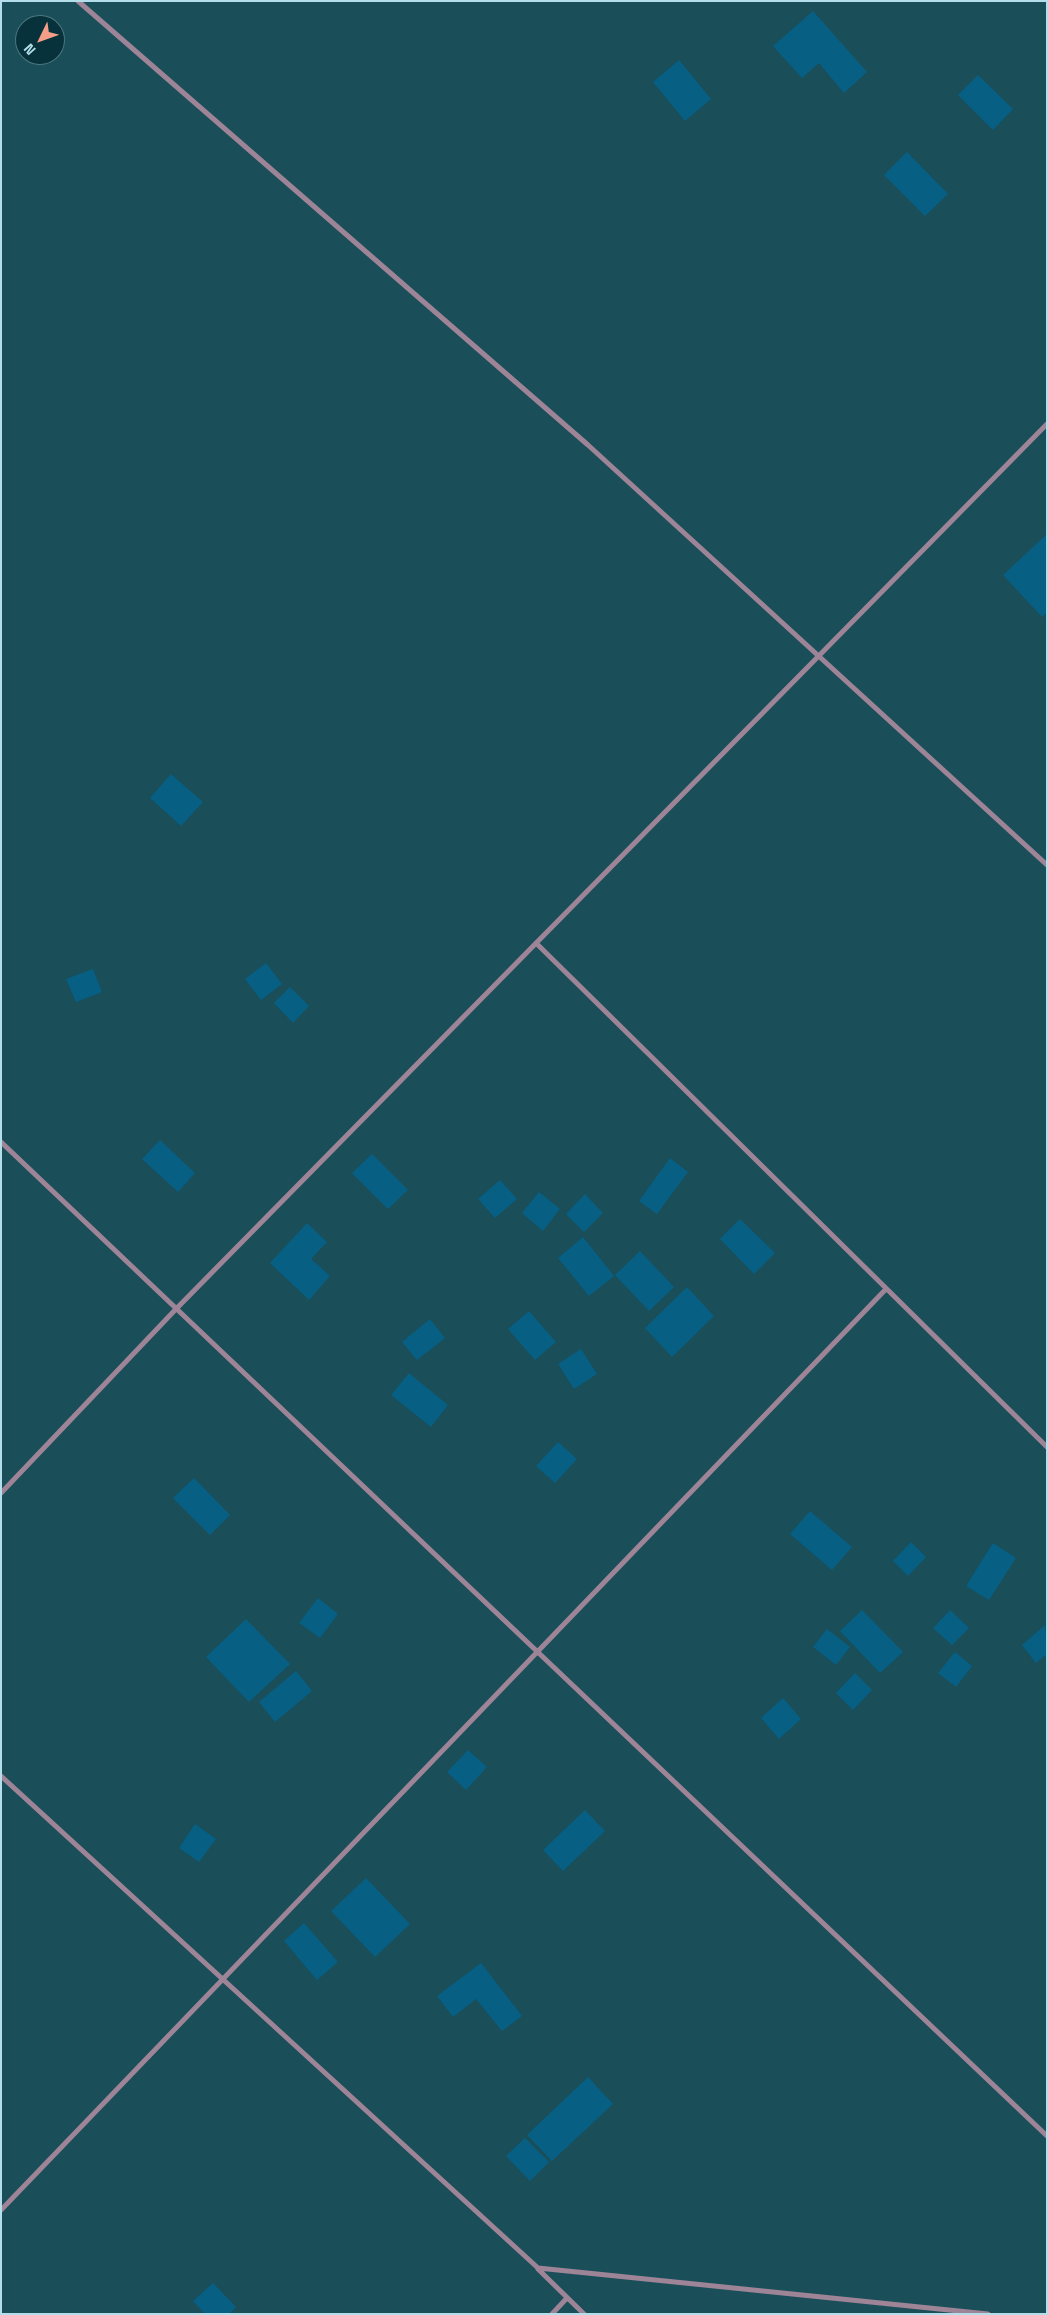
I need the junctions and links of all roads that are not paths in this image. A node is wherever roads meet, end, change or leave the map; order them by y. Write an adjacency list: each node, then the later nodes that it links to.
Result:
1 (78, 1): 3 (street)
2 (1047, 424): 3 (street)
3 (818, 656): 4 (street); 5 (street)
4 (1047, 865)
5 (536, 943): 7 (street); 8 (street)
6 (1, 1142): 8 (street)
7 (886, 1289): 9 (street); 11 (street)
8 (176, 1309): 10 (street); 11 (street)
9 (1047, 1448)
10 (1, 1494)
11 (537, 1652): 13 (street); 14 (street)
12 (1, 1776): 13 (street)
13 (222, 1979): 15 (street); 16 (street)
14 (1047, 2136)
15 (1, 2210)
16 (538, 2268): 17 (street); 20 (street)
17 (568, 2298): 18 (street); 19 (street)
18 (552, 2314)
19 (584, 2314)
20 (988, 2314)

